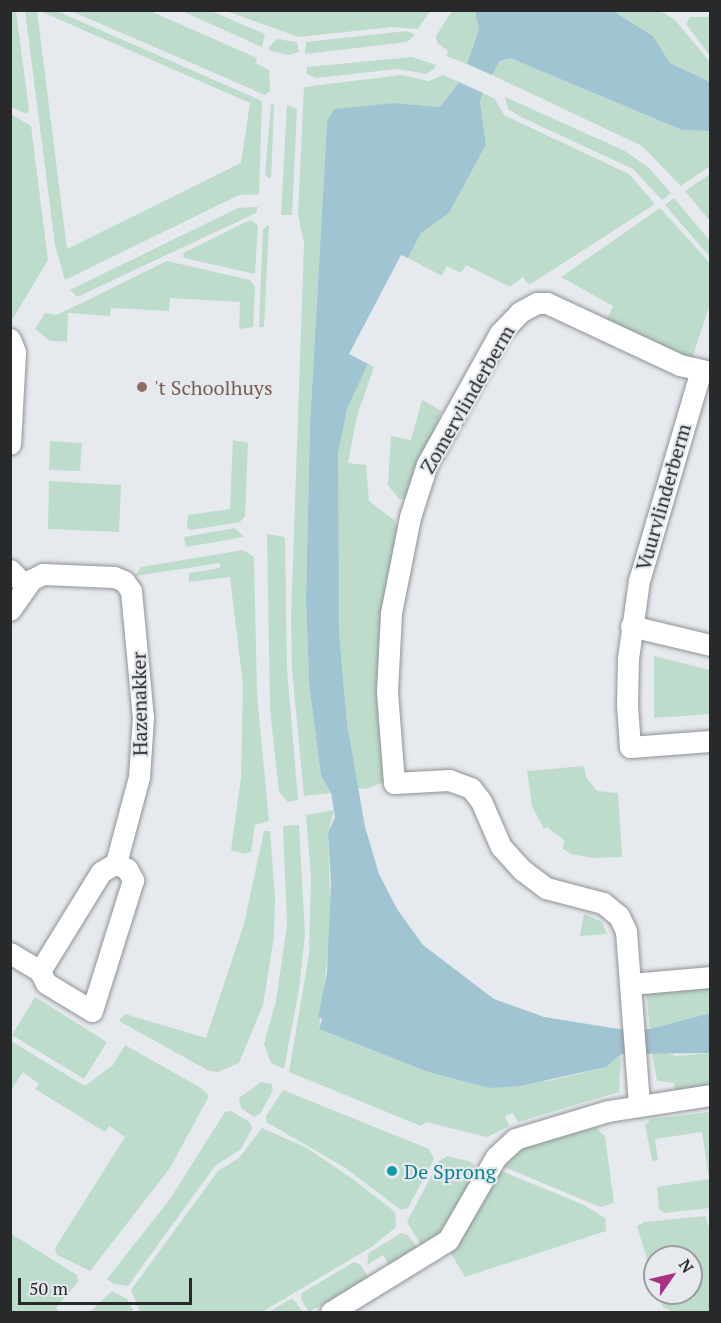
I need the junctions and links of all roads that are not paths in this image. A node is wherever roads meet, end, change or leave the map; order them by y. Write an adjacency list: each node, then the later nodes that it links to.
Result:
1 (10, 339): 3 (street)
2 (706, 371): 7 (street, Vuurvlinderberm); 14 (street, Zomervlinderberm)
3 (10, 444)
4 (10, 570): 5 (street)
5 (26, 586): 6 (street); 10 (street, Hazenakker)
6 (10, 610)
7 (632, 626): 8 (street); 9 (street, Vuurvlinderberm)
8 (711, 645)
9 (711, 741)
10 (116, 863): 12 (street); 12 (street)
11 (10, 953): 12 (street)
12 (40, 971)
13 (711, 977): 14 (street)
14 (630, 984): 16 (street, Zomervlinderberm)
15 (711, 1095): 16 (street)
16 (639, 1104): 17 (street)
17 (331, 1312)

